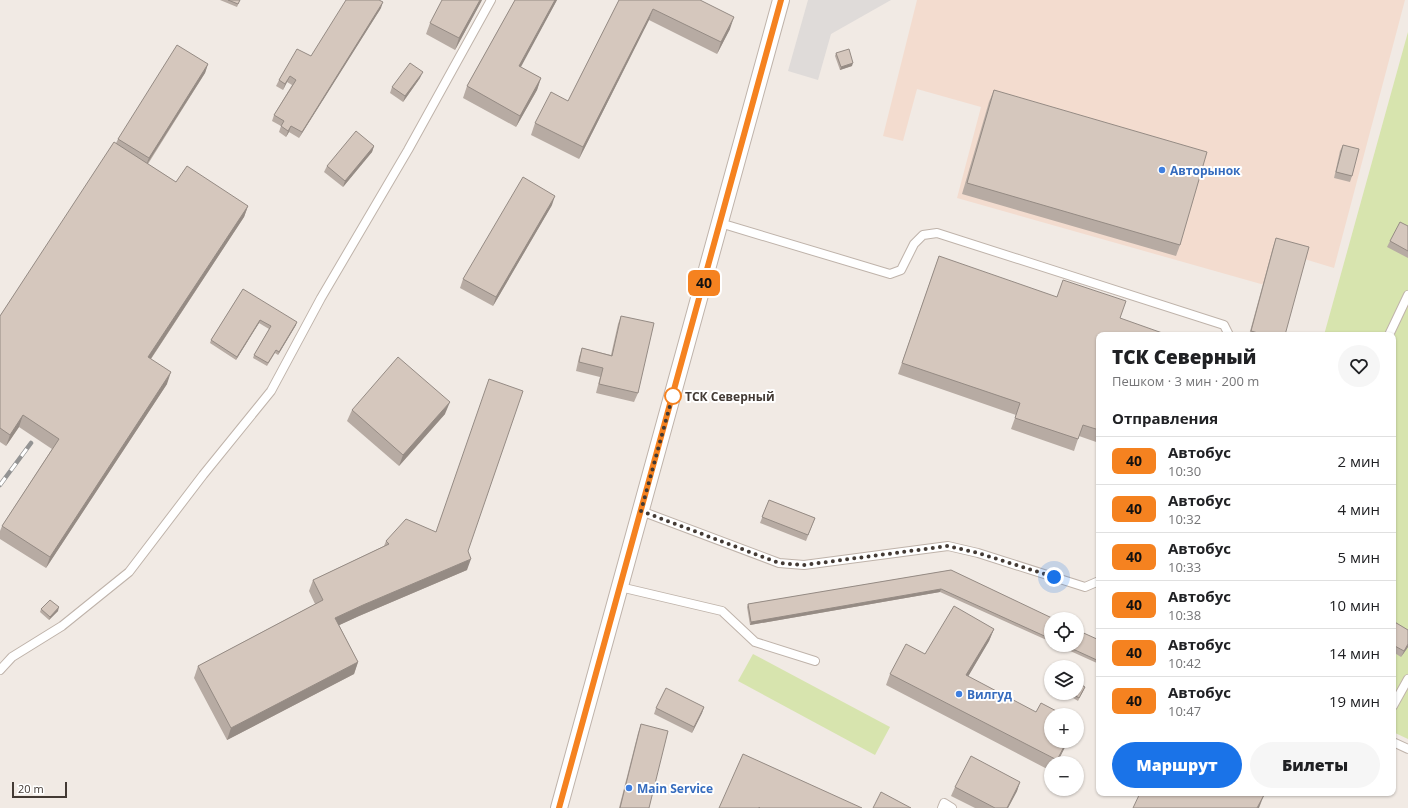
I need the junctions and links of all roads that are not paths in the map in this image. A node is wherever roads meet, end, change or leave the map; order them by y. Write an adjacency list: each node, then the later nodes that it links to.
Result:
1 (491, 0): 11 (lane)
2 (781, 0): 3 (street)
3 (720, 223): 5 (lane); 7 (street)
4 (1408, 295): 6 (lane)
5 (1228, 332)
6 (1390, 332)
7 (641, 511): 8 (lane); 9 (street)
8 (1096, 582)
9 (620, 588): 10 (lane); 16 (street)
10 (815, 661)
11 (0, 670)
12 (1408, 679): 13 (lane)
13 (1396, 701)
14 (1396, 743): 15 (lane)
15 (1408, 749)
16 (559, 808)
17 (942, 808): 18 (lane)
18 (952, 808)

